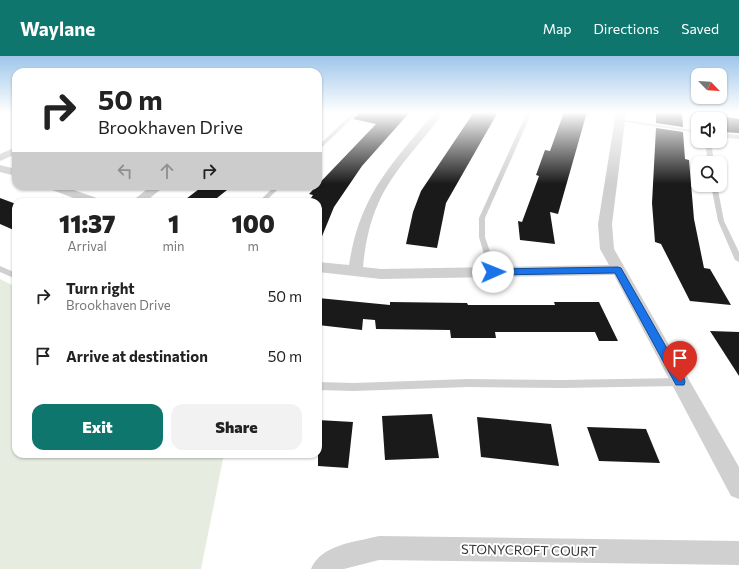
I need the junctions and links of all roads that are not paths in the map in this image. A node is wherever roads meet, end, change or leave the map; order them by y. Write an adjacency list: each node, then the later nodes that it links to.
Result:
1 (332, 136): 7 (lane)
2 (421, 136): 23 (street)
3 (519, 136): 24 (lane)
4 (617, 136): 22 (street)
5 (729, 136): 6 (lane)
6 (739, 137)
7 (322, 145)
8 (12, 152): 9 (street)
9 (0, 158)
10 (0, 168): 11 (street)
11 (12, 172)
12 (64, 190): 16 (street)
13 (153, 190): 17 (street)
14 (274, 190): 18 (lane)
15 (715, 192): 19 (lane)
16 (85, 198)
17 (142, 198)
18 (265, 198)
19 (739, 260)
20 (322, 267): 23 (street)
21 (0, 269): 25 (lane)
22 (618, 270): 24 (street); 26 (street)
23 (355, 271): 24 (street)
24 (493, 272)
25 (12, 274)
26 (680, 382): 27 (lane); 28 (street)
27 (322, 386)
28 (739, 488)
29 (739, 553): 30 (street, STONYCROFT COURT)
30 (323, 569)

